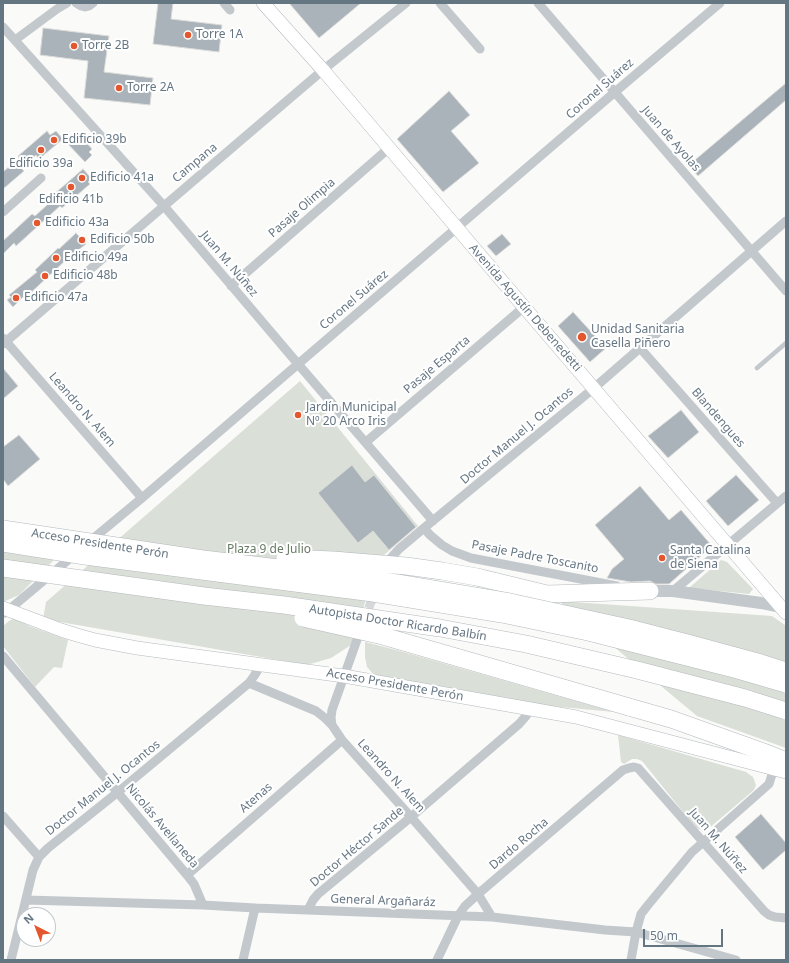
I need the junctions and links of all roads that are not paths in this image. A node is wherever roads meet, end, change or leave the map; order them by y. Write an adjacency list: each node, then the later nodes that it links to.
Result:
1 (66, 3): 10 (street)
2 (76, 3): 3 (street)
3 (93, 3)
4 (263, 3): 12 (main road, Avenida Agustín Debenedetti)
5 (406, 3): 12 (street, Campana)
6 (440, 3): 11 (street)
7 (538, 3): 13 (street, Juan de Ayolas)
8 (720, 3): 13 (street, Coronel Suárez)
9 (3, 27): 10 (street, Juan M. Núñez)
10 (15, 40): 16 (street, Juan M. Núñez)
11 (480, 49)
12 (323, 70): 14 (main road, Avenida Agustín Debenedetti); 16 (street, Campana)
13 (615, 92): 19 (street, Coronel Suárez); 20 (street, Juan de Ayolas)
14 (389, 148): 19 (main road, Avenida Agustín Debenedetti); 21 (street, Pasaje Olimpia)
15 (41, 178): 17 (street)
16 (164, 206): 21 (street, Juan M. Núñez); 24 (street, Campana)
17 (3, 212)
18 (786, 221): 20 (street, Doctor Manuel J. Ocantos)
19 (457, 228): 23 (main road, Avenida Agustín Debenedetti); 27 (street, Coronel Suárez)
20 (752, 250): 22 (street, Juan de Ayolas); 26 (street, Doctor Manuel J. Ocantos)
21 (231, 286): 27 (street, Juan M. Núñez)
22 (786, 291)
23 (524, 307): 29 (main road, Avenida Agustín Debenedetti); 30 (street, Pasaje Esparta)
24 (4, 341): 32 (street, Leandro N. Alem)
25 (786, 342): 28 (lane)
26 (640, 348): 29 (street, Doctor Manuel J. Ocantos); 33 (street, Blandengues)
27 (298, 364): 30 (street, Juan M. Núñez); 32 (street, Coronel Suárez)
28 (757, 368)
29 (594, 388): 34 (street, Doctor Manuel J. Ocantos); 38 (main road, Avenida Agustín Debenedetti)
30 (366, 442): 34 (street, Juan M. Núñez)
31 (786, 496): 33 (street)
32 (142, 498): 46 (street, Coronel Suárez)
33 (777, 503): 38 (street)
34 (433, 521): 35 (street, Doctor Manuel J. Ocantos)
35 (424, 528): 40 (street, Doctor Manuel J. Ocantos); 42 (street, Pasaje Padre Toscanito)
36 (3, 529): 39 (highway, Acceso Presidente Perón, bridge)
37 (3, 543): 53 (highway, Autopista Doctor Ricardo Balbín, bridge)
38 (728, 544): 43 (street); 45 (main road, Avenida Agustín Debenedetti)
39 (159, 553): 42 (highway, bridge); 50 (highway, Acceso Presidente Perón, bridge)
40 (390, 559)
41 (3, 568): 44 (highway, Autopista Doctor Ricardo Balbín, bridge)
42 (650, 591): 43 (street)
43 (673, 591): 45 (street)
44 (204, 596): 55 (highway, Autopista Doctor Ricardo Balbín, bridge); 58 (highway, bridge)
45 (784, 609)
46 (5, 611): 49 (main road, Acceso Presidente Perón)
47 (358, 637): 51 (street)
48 (3, 656): 60 (street, Nicolás Avellaneda)
49 (260, 665): 51 (main road, Acceso Presidente Perón); 52 (street, Doctor Manuel J. Ocantos)
50 (786, 671)
51 (344, 676): 54 (main road, Acceso Presidente Perón); 56 (street)
52 (248, 682): 56 (street, Leandro N. Alem); 60 (street, Doctor Manuel J. Ocantos)
53 (786, 684)
54 (531, 709): 58 (main road, Acceso Presidente Perón); 62 (street, Doctor Héctor Sande)
55 (786, 711)
56 (332, 725): 57 (street, Leandro N. Alem)
57 (342, 740): 62 (street, Leandro N. Alem); 65 (street, Atenas)
58 (782, 767): 63 (street)
59 (638, 768): 63 (street, Juan M. Núñez); 66 (street, Dardo Rocha)
60 (118, 792): 64 (street, Doctor Manuel J. Ocantos); 65 (street, Nicolás Avellaneda)
61 (3, 816): 64 (street)
62 (411, 817): 66 (street, Leandro N. Alem); 70 (street, Doctor Héctor Sande)
63 (703, 842): 73 (street, Juan M. Núñez); 74 (street)
64 (39, 857): 67 (street, Doctor Manuel J. Ocantos)
65 (187, 875): 68 (street, Nicolás Avellaneda)
66 (478, 894): 71 (street, Dardo Rocha); 72 (street, Leandro N. Alem)
67 (26, 900): 68 (street, General Argañaráz); 75 (street, Doctor Manuel J. Ocantos)
68 (203, 905): 69 (street, General Argañaráz)
69 (255, 908): 70 (street, General Argañaráz); 76 (street)
70 (308, 910): 71 (street, General Argañaráz)
71 (458, 916): 72 (street, General Argañaráz); 77 (street, Dardo Rocha)
72 (492, 917): 74 (street, General Argañaráz)
73 (786, 918)
74 (636, 932): 78 (street); 79 (street, General Argañaráz)
75 (11, 960)
76 (243, 960)
77 (437, 960)
78 (631, 960)
79 (736, 960)

